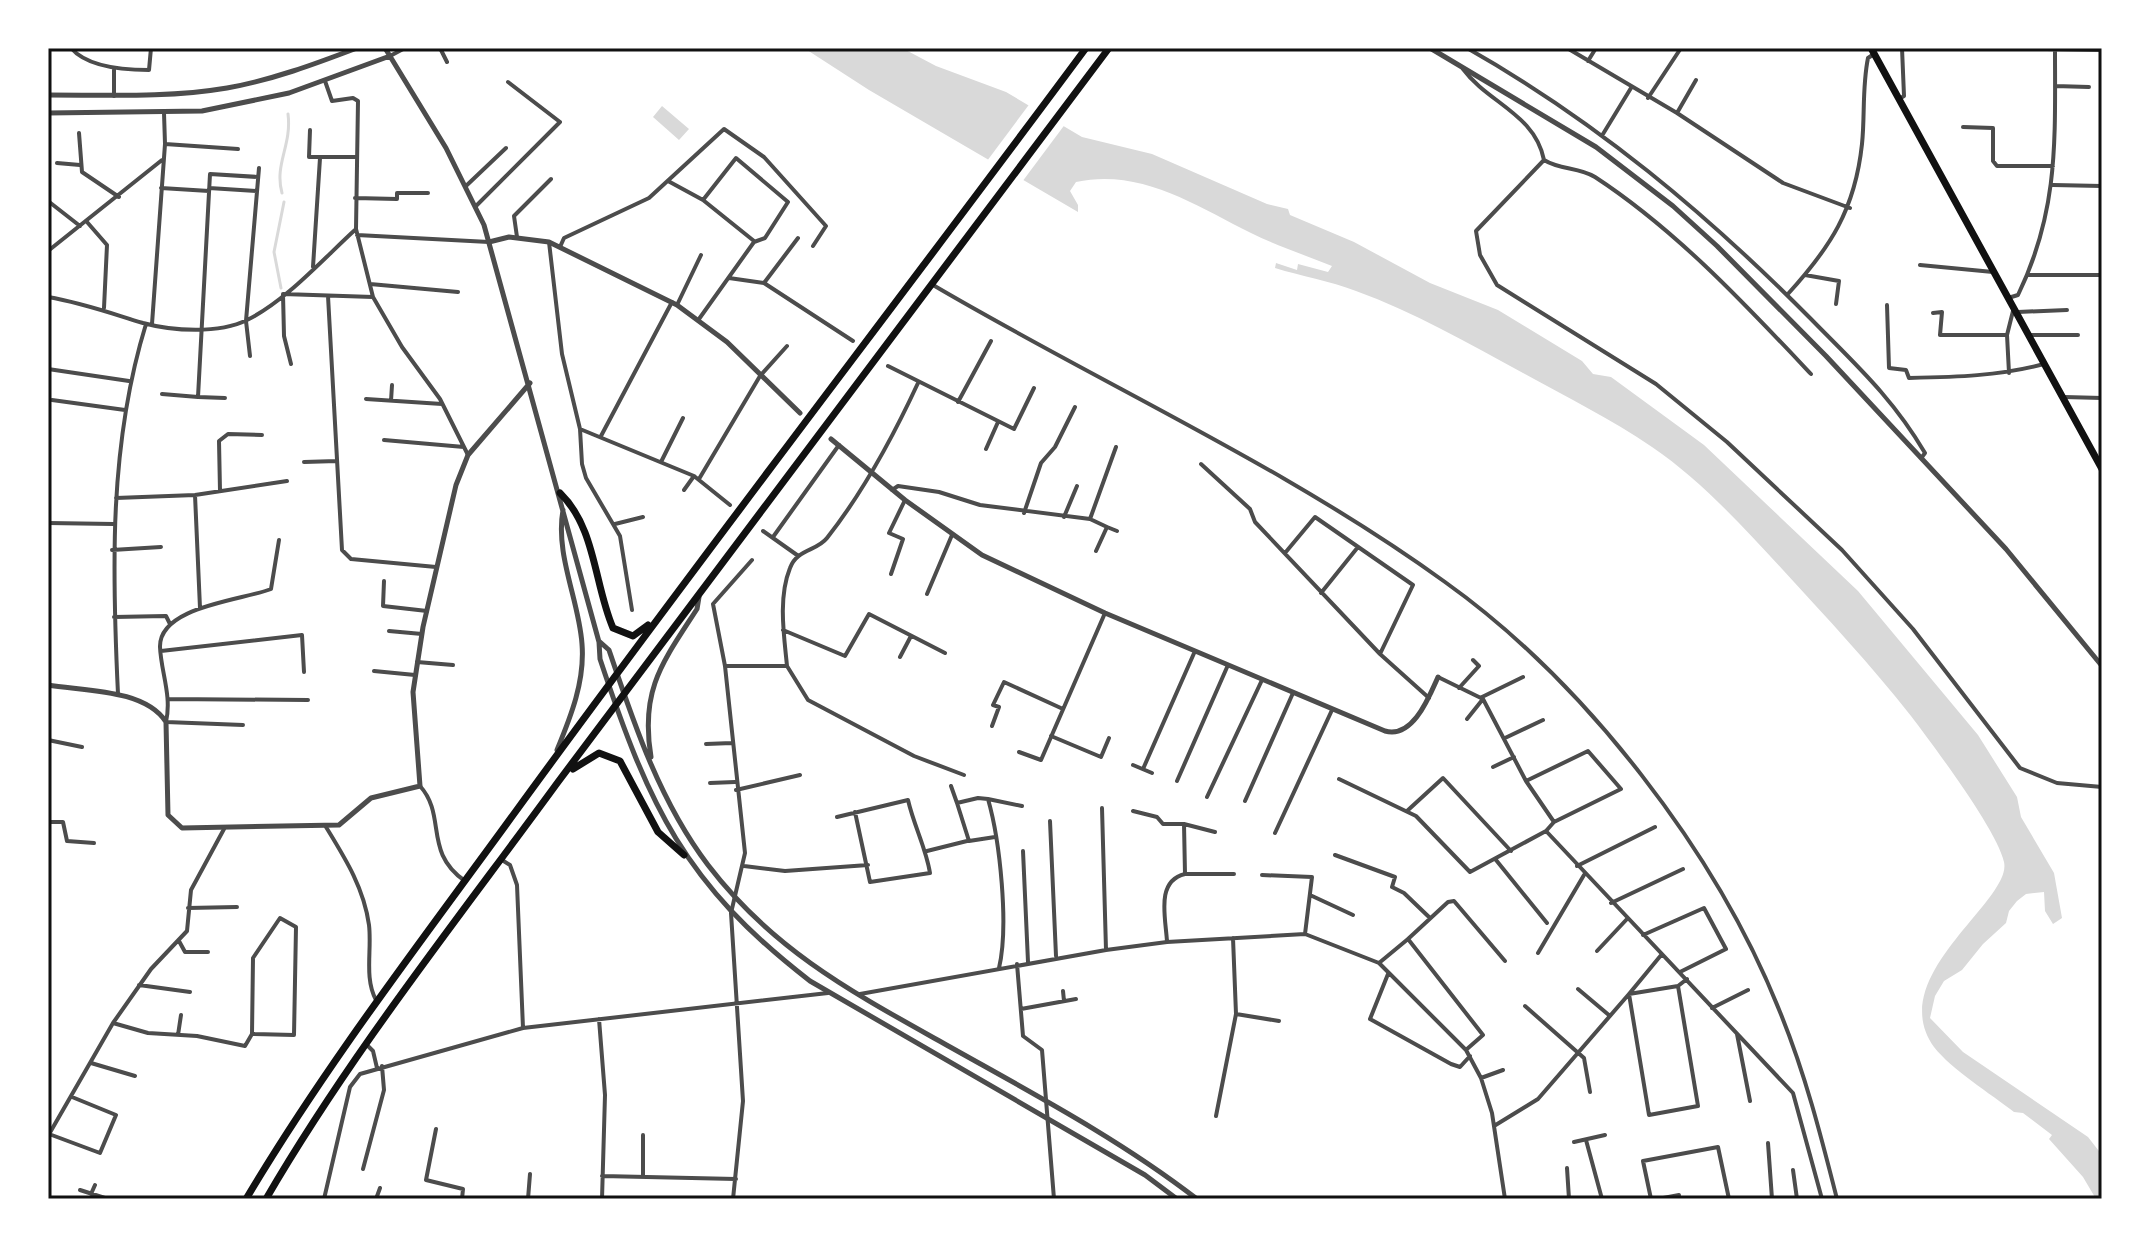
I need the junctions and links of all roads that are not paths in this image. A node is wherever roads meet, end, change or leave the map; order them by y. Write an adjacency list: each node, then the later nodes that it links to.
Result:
1 (71, 48): 23 (street)
2 (151, 48): 23 (street)
3 (357, 48): 31 (street)
4 (385, 48): 19 (street)
5 (405, 48): 19 (street)
6 (440, 48): 21 (street)
7 (1086, 48): 201 (main road)
8 (1109, 48): 89 (main road)
9 (1430, 48): 22 (street)
10 (1467, 48): 40 (street)
11 (1567, 48): 20 (street)
12 (1596, 48): 20 (street)
13 (1681, 48): 32 (street)
14 (1902, 48): 33 (street)
15 (1997, 48): 16 (street)
16 (2055, 49): 17 (street); 27 (street)
17 (2102, 50)
18 (1873, 51): 33 (main road); 67 (street)
19 (390, 56): 25 (street); 55 (street)
20 (1588, 61): 29 (street)
21 (447, 62)
22 (1460, 65): 47 (street); 152 (street)
23 (114, 70): 31 (street)
24 (1696, 80): 36 (street)
25 (325, 81): 35 (street); 44 (street)
26 (508, 82): 66 (street)
27 (2055, 86): 28 (street); 50 (street)
28 (2089, 87)
29 (1631, 88): 32 (street); 40 (street)
30 (48, 95): 31 (street)
31 (114, 96)
32 (1648, 98): 36 (street)
33 (1899, 99): 82 (main road)
34 (48, 113): 35 (street)
35 (164, 113): 41 (street)
36 (1677, 113): 67 (street)
37 (1963, 127): 50 (street)
38 (310, 130): 45 (street)
39 (79, 133): 49 (street)
40 (1603, 134): 92 (street)
41 (165, 144): 43 (street); 46 (street)
42 (506, 148): 55 (street)
43 (238, 149)
44 (356, 157): 45 (street); 63 (street)
45 (320, 158): 81 (street)
46 (164, 159): 58 (street); 62 (street)
47 (1544, 160): 120 (street); 271 (street)
48 (57, 163): 49 (street)
49 (80, 165): 62 (street)
50 (2053, 166): 56 (street)
51 (259, 168): 52 (street)
52 (258, 177): 59 (street); 60 (street)
53 (551, 179): 71 (street)
54 (668, 180): 64 (street); 76 (street); 77 (street)
55 (467, 185): 66 (street)
56 (2053, 185): 57 (street); 84 (street)
57 (2102, 186)
58 (161, 188): 59 (street); 106 (street)
59 (209, 190): 60 (street); 107 (street)
60 (257, 191): 105 (street)
61 (428, 193): 63 (street)
62 (119, 197): 68 (street)
63 (355, 198): 70 (street)
64 (703, 200): 75 (street); 75 (street)
65 (48, 201): 69 (street)
66 (476, 206): 73 (street)
67 (1850, 208): 83 (street)
68 (87, 222): 69 (street); 100 (street)
69 (80, 226): 78 (street)
70 (357, 232): 73 (street); 81 (street); 88 (street)
71 (517, 237): 73 (street); 74 (street)
72 (798, 238): 87 (street)
73 (489, 242): 123 (street)
74 (549, 242): 77 (street); 142 (street)
75 (754, 242): 86 (street)
76 (813, 246)
77 (560, 247): 97 (street)
78 (48, 251)
79 (701, 255): 97 (street)
80 (1920, 265): 82 (street)
81 (313, 268): 91 (street)
82 (1993, 272): 96 (main road)
83 (1805, 275): 92 (street); 98 (street)
84 (2028, 275): 85 (street); 96 (street)
85 (2102, 275)
86 (729, 278): 87 (street); 104 (street)
87 (764, 283): 111 (street)
88 (370, 284): 90 (street); 95 (street)
89 (933, 285): 194 (main road); 424 (street)
90 (458, 292)
91 (283, 294): 93 (street); 105 (street); 115 (street)
92 (1787, 295): 152 (street)
93 (328, 296): 95 (street); 153 (street)
94 (48, 297): 100 (street)
95 (373, 297): 136 (street)
96 (2008, 298): 101 (main road)
97 (674, 304): 104 (street); 144 (street)
98 (1836, 304)
99 (1887, 305): 119 (street)
100 (104, 308): 106 (street)
101 (2015, 310): 102 (street); 108 (street); 109 (main road)
102 (2067, 310)
103 (1933, 313): 108 (street)
104 (699, 319): 121 (street)
105 (246, 321): 107 (street); 114 (street)
106 (149, 324): 107 (street); 122 (street)
107 (200, 328): 128 (street)
108 (2007, 335): 119 (street)
109 (2029, 335): 110 (street); 116 (main road)
110 (2078, 335)
111 (853, 341)
112 (991, 341): 135 (street)
113 (787, 346): 121 (street)
114 (250, 356)
115 (291, 364)
116 (2044, 364): 119 (street); 129 (main road)
117 (888, 366): 124 (street)
118 (48, 369): 122 (street)
119 (2009, 373)
120 (1811, 374)
121 (760, 376): 139 (street); 159 (street)
122 (130, 382): 138 (street)
123 (530, 383): 151 (street); 165 (street)
124 (918, 383): 135 (street); 158 (street)
125 (392, 385): 134 (street)
126 (1034, 388): 141 (street)
127 (162, 394): 128 (street)
128 (198, 397): 130 (street)
129 (2063, 397): 131 (street); 157 (main road)
130 (225, 398)
131 (2102, 398)
132 (366, 399): 134 (street)
133 (52, 400): 138 (street)
134 (391, 401): 136 (street)
135 (958, 402): 141 (street)
136 (442, 404): 148 (street)
137 (1075, 407): 171 (street)
138 (125, 410): 167 (street)
139 (800, 413)
140 (683, 418): 155 (street)
141 (998, 421): 150 (street)
142 (580, 429): 144 (street); 177 (street)
143 (262, 435): 164 (street)
144 (601, 436): 155 (street)
145 (831, 439): 147 (street)
146 (384, 440): 148 (street)
147 (839, 445): 158 (street); 182 (street)
148 (464, 447): 151 (street)
149 (1116, 447): 174 (street)
150 (986, 449)
151 (468, 455): 191 (street)
152 (1921, 459): 220 (street)
153 (337, 461): 154 (street); 191 (street)
154 (304, 462)
155 (661, 462): 159 (street)
156 (1201, 464): 188 (street)
157 (2102, 469)
158 (870, 472): 163 (street); 189 (street)
159 (697, 478): 162 (street); 169 (street)
160 (287, 481): 164 (street)
161 (1077, 486): 173 (street)
162 (684, 490)
163 (892, 490): 168 (street); 171 (street)
164 (220, 491): 166 (street)
165 (560, 493): 170 (street); 201 (main road)
166 (195, 495): 167 (street); 197 (street)
167 (116, 498): 176 (street)
168 (905, 500): 181 (street); 192 (street)
169 (730, 505)
170 (563, 507): 208 (street); 255 (street)
171 (1024, 513): 173 (street)
172 (643, 517): 177 (street)
173 (1064, 517): 174 (street)
174 (1090, 519): 178 (street)
175 (48, 523): 176 (street)
176 (114, 524): 186 (street)
177 (615, 524): 198 (street)
178 (1107, 527): 180 (street); 187 (street)
179 (763, 531): 182 (street)
180 (1117, 531)
181 (952, 535): 196 (street); 200 (street)
182 (773, 537): 189 (street)
183 (279, 540): 197 (street)
184 (161, 547): 186 (street)
185 (1358, 547): 188 (street); 195 (street); 212 (street)
186 (112, 550): 202 (street)
187 (1096, 551)
188 (1285, 553): 195 (street)
189 (797, 555): 204 (street)
190 (752, 560): 218 (street)
191 (436, 567): 199 (street)
192 (891, 574)
193 (384, 581): 199 (street)
194 (699, 592): 232 (main road); 257 (street)
195 (1321, 593): 212 (street)
196 (927, 594)
197 (200, 609): 203 (street)
198 (632, 610)
199 (427, 611): 206 (street)
200 (1105, 613): 210 (street); 239 (street)
201 (658, 616): 223 (main road)
202 (114, 617): 203 (street); 233 (street)
203 (170, 624): 209 (street)
204 (783, 630): 207 (street); 219 (street)
205 (389, 631): 206 (street)
206 (422, 634): 215 (street)
207 (911, 636): 211 (street); 213 (street)
208 (599, 642): 223 (street); 229 (street)
209 (161, 651): 222 (street); 236 (street)
210 (1195, 651): 217 (street); 259 (street)
211 (945, 653)
212 (1380, 654): 234 (street)
213 (900, 657)
214 (1473, 660): 230 (street)
215 (417, 662): 216 (street); 224 (street)
216 (453, 665)
217 (1228, 665): 227 (street); 265 (street)
218 (725, 666): 219 (street); 250 (street)
219 (787, 666): 262 (street)
220 (2102, 666)
221 (374, 671): 224 (street)
222 (304, 672)
223 (617, 674): 229 (main road); 232 (street)
224 (415, 675): 269 (street)
225 (1438, 677): 230 (street); 234 (street)
226 (1523, 677): 235 (street)
227 (1262, 680): 231 (street); 273 (street)
228 (48, 685): 233 (street)
229 (609, 685): 238 (street); 255 (main road)
230 (1459, 688): 235 (street)
231 (1293, 693): 240 (street); 275 (street)
232 (623, 694): 238 (main road); 257 (street)
233 (118, 696): 243 (street)
234 (1429, 698): 240 (street)
235 (1482, 698): 241 (street); 248 (street)
236 (168, 699): 237 (street); 243 (street)
237 (308, 700)
238 (615, 705): 263 (main road); 299 (street)
239 (1063, 709): 245 (street); 246 (street)
240 (1332, 710): 292 (street)
241 (1467, 719)
242 (1543, 720): 248 (street)
243 (166, 722): 244 (street); 289 (street)
244 (243, 725)
245 (992, 726)
246 (1051, 736): 247 (street); 253 (street)
247 (1109, 738)
248 (1504, 738): 254 (street)
249 (48, 740): 252 (street)
250 (732, 743): 251 (street); 267 (street)
251 (706, 744)
252 (82, 747)
253 (1019, 752)
254 (1514, 757): 258 (street); 266 (street)
255 (554, 759): 311 (main road)
256 (1133, 765): 259 (street)
257 (653, 767): 313 (street)
258 (1493, 767)
259 (1143, 769): 260 (street)
260 (1152, 773)
261 (800, 775): 272 (street)
262 (964, 775)
263 (560, 779): 299 (main road); 301 (main road)
264 (1339, 779): 280 (street)
265 (1177, 781)
266 (1526, 781): 285 (street); 285 (street)
267 (735, 782): 268 (street); 272 (street)
268 (710, 783)
269 (420, 786): 287 (street); 311 (street)
270 (951, 786): 276 (street)
271 (2102, 787)
272 (736, 790): 304 (street)
273 (1207, 797)
274 (988, 799): 276 (street); 277 (street); 293 (street)
275 (1245, 801)
276 (957, 803): 294 (street)
277 (1022, 806)
278 (1102, 808): 328 (street)
279 (1133, 811): 286 (street)
280 (1406, 811): 298 (street); 302 (street)
281 (855, 812): 282 (street); 296 (street); 303 (street)
282 (837, 817)
283 (1050, 821): 333 (street)
284 (48, 822): 295 (street)
285 (1554, 822): 290 (street)
286 (1184, 824): 291 (street); 307 (street)
287 (326, 827): 289 (street); 352 (street)
288 (1655, 827): 305 (street)
289 (224, 829): 316 (street)
290 (1546, 831): 298 (street); 305 (street)
291 (1215, 832)
292 (1275, 833)
293 (995, 837): 294 (street); 338 (street)
294 (969, 841): 296 (street)
295 (94, 843)
296 (927, 851): 303 (street)
297 (1023, 851): 335 (street)
298 (1511, 851): 302 (street)
299 (684, 855): 317 (street)
300 (1335, 855): 319 (street)
301 (502, 860): 364 (street); 368 (main road)
302 (1496, 860): 321 (street)
303 (868, 865): 304 (street)
304 (744, 866): 313 (street)
305 (1577, 866): 310 (street)
306 (1683, 869): 314 (street)
307 (1185, 874): 308 (street); 327 (street)
308 (1234, 874)
309 (1262, 875): 312 (street)
310 (1584, 875): 314 (street); 331 (street)
311 (465, 881): 352 (main road)
312 (1310, 895): 318 (street); 322 (street)
313 (733, 896): 317 (street); 350 (street)
314 (1611, 903): 320 (street)
315 (237, 907): 316 (street)
316 (188, 908): 326 (street)
317 (731, 913): 348 (street); 354 (street)
318 (1353, 915)
319 (1430, 918): 325 (street); 334 (street)
320 (1627, 919): 323 (street); 329 (street)
321 (1547, 923)
322 (1305, 934): 324 (street); 336 (street)
323 (1643, 935): 332 (street); 339 (street)
324 (1233, 938): 327 (street); 358 (street)
325 (1408, 939): 336 (street); 369 (street)
326 (179, 941): 330 (street); 342 (street)
327 (1167, 942): 328 (street)
328 (1106, 950): 333 (street)
329 (1597, 951)
330 (208, 952)
331 (1538, 953)
332 (1662, 954): 339 (street); 349 (street)
333 (1056, 956): 335 (street)
334 (1505, 961)
335 (1028, 962): 337 (street)
336 (1379, 963): 340 (street)
337 (1017, 964): 338 (street); 357 (street)
338 (999, 968): 350 (street)
339 (1680, 972): 341 (street)
340 (1389, 973): 369 (street); 371 (street)
341 (1687, 979): 343 (street); 356 (street)
342 (139, 985): 347 (street); 363 (street)
343 (1678, 986): 349 (street); 349 (street)
344 (1578, 989): 360 (street)
345 (1748, 990): 356 (street)
346 (1063, 991): 353 (street)
347 (190, 992)
348 (828, 993): 354 (street); 382 (street)
349 (1629, 994): 360 (street)
350 (857, 995): 379 (street)
351 (1076, 999): 353 (street)
352 (376, 1000): 404 (main road)
353 (1064, 1001): 357 (street)
354 (736, 1005): 361 (street); 397 (street)
355 (1525, 1006): 370 (street)
356 (1712, 1008): 365 (street)
357 (1021, 1009): 379 (street)
358 (1236, 1014): 362 (street); 381 (street)
359 (181, 1015): 367 (street)
360 (1610, 1016): 370 (street)
361 (599, 1019): 364 (street); 395 (street)
362 (1279, 1021)
363 (113, 1023): 367 (street); 372 (street)
364 (523, 1028): 373 (street)
365 (1737, 1031): 380 (street); 423 (street)
366 (252, 1034): 366 (street); 367 (street)
367 (178, 1035)
368 (366, 1045): 373 (street); 405 (main road)
369 (1466, 1050): 371 (street)
370 (1578, 1053): 377 (street); 383 (street)
371 (1470, 1056): 376 (street)
372 (91, 1063): 375 (street); 378 (street)
373 (379, 1067): 392 (street); 406 (street)
374 (1503, 1070): 376 (street)
375 (135, 1076)
376 (1481, 1078): 383 (street)
377 (1590, 1092)
378 (72, 1097): 385 (street); 385 (street)
379 (1046, 1101): 382 (street); 414 (street)
380 (1750, 1101)
381 (1216, 1116)
382 (1047, 1117): 412 (street); 413 (street)
383 (1494, 1126): 415 (street)
384 (436, 1129): 408 (street)
385 (48, 1135)
386 (643, 1135): 396 (street)
387 (1605, 1135): 388 (street)
388 (1586, 1140): 389 (street); 417 (street)
389 (1574, 1142)
390 (1768, 1143): 421 (street)
391 (1567, 1168): 416 (street)
392 (363, 1169)
393 (1793, 1170): 422 (street)
394 (530, 1174): 409 (street)
395 (602, 1176): 396 (street); 410 (street)
396 (643, 1177): 397 (street)
397 (736, 1179): 411 (street)
398 (95, 1185): 401 (street)
399 (380, 1188): 407 (street)
400 (80, 1190): 401 (street)
401 (91, 1194): 403 (street)
402 (1679, 1195): 419 (street)
403 (108, 1199)
404 (246, 1199)
405 (266, 1199)
406 (324, 1199)
407 (376, 1199)
408 (462, 1199)
409 (528, 1199)
410 (602, 1199)
411 (733, 1199)
412 (1054, 1199)
413 (1177, 1199)
414 (1197, 1199)
415 (1505, 1199)
416 (1569, 1199)
417 (1602, 1199)
418 (1651, 1199): 420 (street)
419 (1658, 1199)
420 (1729, 1199)
421 (1772, 1199)
422 (1797, 1199)
423 (1822, 1199)
424 (1837, 1199)

